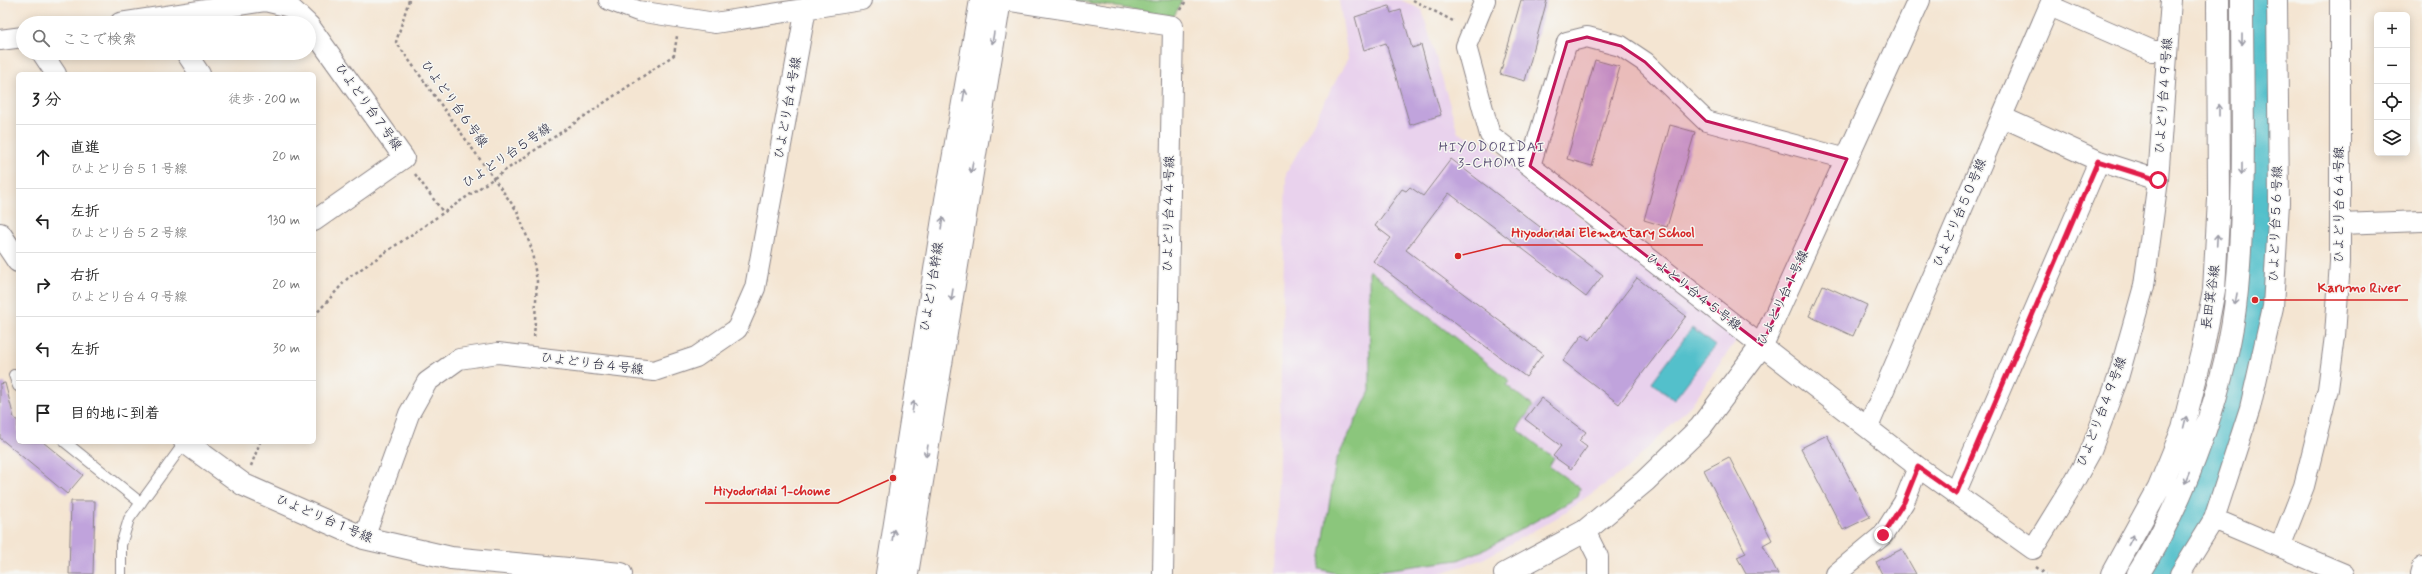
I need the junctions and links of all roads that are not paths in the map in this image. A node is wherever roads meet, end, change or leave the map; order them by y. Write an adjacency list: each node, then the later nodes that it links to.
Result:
1 (609, 0): 14 (street)
2 (860, 0): 14 (street)
3 (981, 0): 52 (street, ひよどり台幹線, one-way to 3)
4 (1000, 0): 53 (street, ひよどり台幹線, one-way to 53)
5 (1004, 0): 54 (street, ひよどり台４４号線)
6 (1485, 0): 28 (street, ひよどり台４５号線)
7 (1919, 0): 26 (street, ひよどり台１号線)
8 (2171, 0): 20 (street, ひよどり台４９号線)
9 (2218, 0): 58 (street, 長田箕谷線, one-way to 9)
10 (2242, 0): 59 (street, 長田箕谷線, one-way to 59)
11 (2277, 0): 44 (street, ひよどり台５６号線)
12 (2340, 0): 32 (street, ひよどり台６４号線)
13 (2051, 3): 20 (street); 25 (street, ひよどり台５０号線)
14 (806, 8): 46 (street, ひよどり台４号線)
15 (184, 16): 16 (street, ひよどり台７号線)
16 (300, 16)
17 (316, 35): 30 (street, ひよどり台７号線)
18 (16, 38): 19 (street)
19 (0, 40)
20 (2167, 51): 29 (street, ひよどり台４９号線)
21 (47, 60): 23 (street)
22 (191, 60): 24 (street)
23 (55, 72)
24 (199, 72)
25 (2002, 117): 27 (street); 38 (street, ひよどり台５０号線)
26 (1847, 159): 28 (street); 35 (street, ひよどり台１号線)
27 (2098, 161): 29 (street); 42 (street)
28 (1530, 166): 35 (street, ひよどり台４５号線)
29 (2158, 180): 42 (street, ひよどり台４９号線)
30 (316, 220)
31 (2422, 221): 32 (street)
32 (2340, 224): 47 (street, ひよどり台６４号線)
33 (0, 234): 34 (street)
34 (16, 258)
35 (1762, 345): 38 (street, ひよどり台４９号線); 45 (street, ひよどり台１号線)
36 (14, 375): 37 (lane)
37 (16, 380)
38 (1868, 426): 41 (street, ひよどり台４９号線)
39 (67, 444): 43 (lane)
40 (190, 444): 43 (lane); 46 (street, ひよどり台１号線)
41 (1918, 467): 42 (street, ひよどり台４９号線); 57 (street)
42 (1956, 494)
43 (141, 503): 50 (lane)
44 (2214, 519): 47 (street); 60 (street, ひよどり台５６号線)
45 (1586, 530): 55 (street, ひよどり台１号線); 56 (street)
46 (364, 538): 51 (street, ひよどり台１号線)
47 (2280, 547): 49 (street)
48 (2422, 567): 62 (street)
49 (2310, 568): 61 (street)
50 (121, 574)
51 (621, 574)
52 (887, 574)
53 (907, 574)
54 (1162, 574)
55 (1505, 574)
56 (1598, 574)
57 (1836, 574)
58 (2112, 574)
59 (2138, 574)
60 (2180, 574)
61 (2344, 574)
62 (2420, 574)

